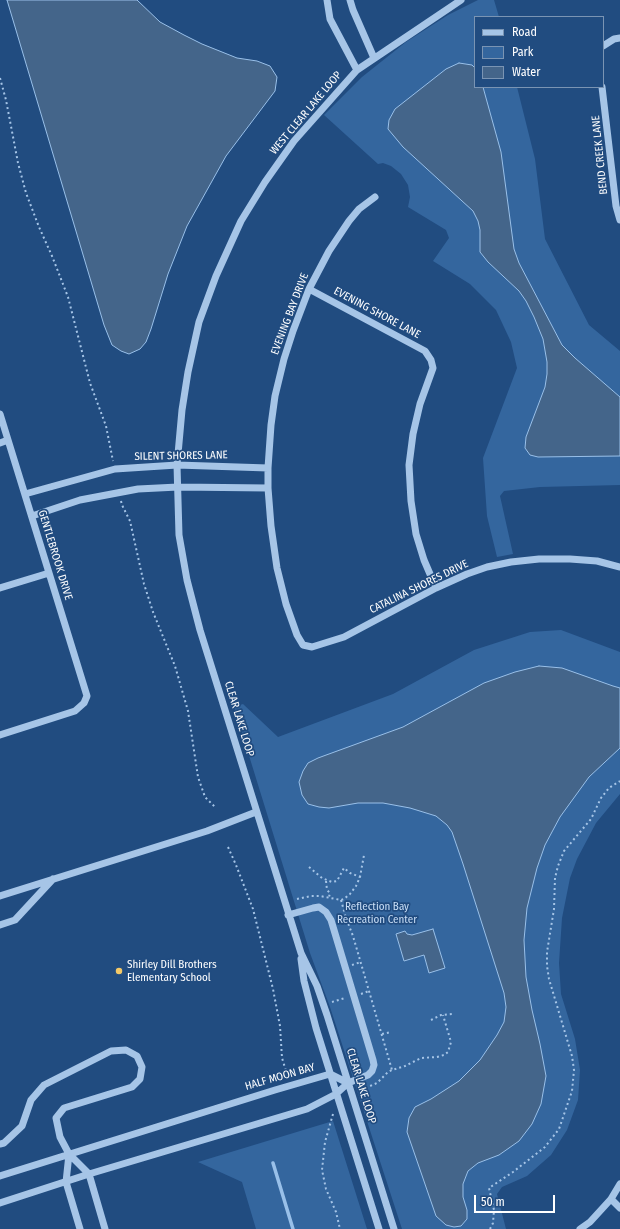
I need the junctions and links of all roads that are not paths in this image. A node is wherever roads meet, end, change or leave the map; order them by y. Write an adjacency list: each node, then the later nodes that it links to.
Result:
1 (327, 0): 7 (street)
2 (350, 0): 6 (street)
3 (461, 0): 6 (street)
4 (620, 38): 5 (street)
5 (604, 45)
6 (374, 58): 7 (street)
7 (357, 70): 15 (street, WEST CLEAR LAKE LOOP)
8 (602, 88): 10 (street, BEND CREEK LANE)
9 (375, 197): 11 (street, EVENING BAY DRIVE)
10 (620, 220)
11 (310, 289): 16 (street, EVENING BAY DRIVE); 24 (street, EVENING SHORE LANE)
12 (0, 414): 13 (street, GENTLEBROOK DRIVE)
13 (8, 440): 14 (street); 19 (street, GENTLEBROOK DRIVE)
14 (0, 443)
15 (177, 465): 16 (street, SILENT SHORES LANE); 17 (street, WEST CLEAR LAKE LOOP); 19 (street, SILENT SHORES LANE)
16 (268, 468): 18 (street, EVENING BAY DRIVE)
17 (178, 487): 18 (street); 20 (street); 27 (street, CLEAR LAKE LOOP)
18 (268, 488): 25 (street, EVENING BAY DRIVE)
19 (25, 494): 20 (street, GENTLEBROOK DRIVE)
20 (32, 516): 22 (street, GENTLEBROOK DRIVE)
21 (620, 567): 24 (street, CATALINA SHORES DRIVE)
22 (49, 573): 23 (street); 26 (street, GENTLEBROOK DRIVE)
23 (0, 588)
24 (436, 588): 25 (street, CATALINA SHORES DRIVE)
25 (303, 645)
26 (0, 735)
27 (256, 812): 28 (street); 30 (street, CLEAR LAKE LOOP)
28 (53, 879): 29 (street); 31 (street)
29 (0, 896)
30 (288, 915): 32 (street, CLEAR LAKE LOOP); 34 (street)
31 (0, 925)
32 (301, 953): 33 (street, CLEAR LAKE LOOP); 34 (street, CLEAR LAKE LOOP)
33 (330, 1074): 34 (street, HALF MOON BAY); 35 (street, CLEAR LAKE LOOP); 37 (street, HALF MOON BAY)
34 (348, 1083): 35 (street); 48 (street, CLEAR LAKE LOOP)
35 (336, 1094): 38 (street); 47 (street, CLEAR LAKE LOOP)
36 (0, 1144): 37 (street)
37 (69, 1154): 38 (street); 39 (street, HALF MOON BAY); 40 (street)
38 (89, 1174): 40 (street); 46 (street)
39 (0, 1176)
40 (66, 1182): 43 (street); 45 (street)
41 (620, 1184): 42 (street)
42 (611, 1200): 44 (street); 49 (street)
43 (0, 1203)
44 (620, 1208)
45 (80, 1229)
46 (105, 1229)
47 (379, 1229)
48 (394, 1229)
49 (580, 1229)

